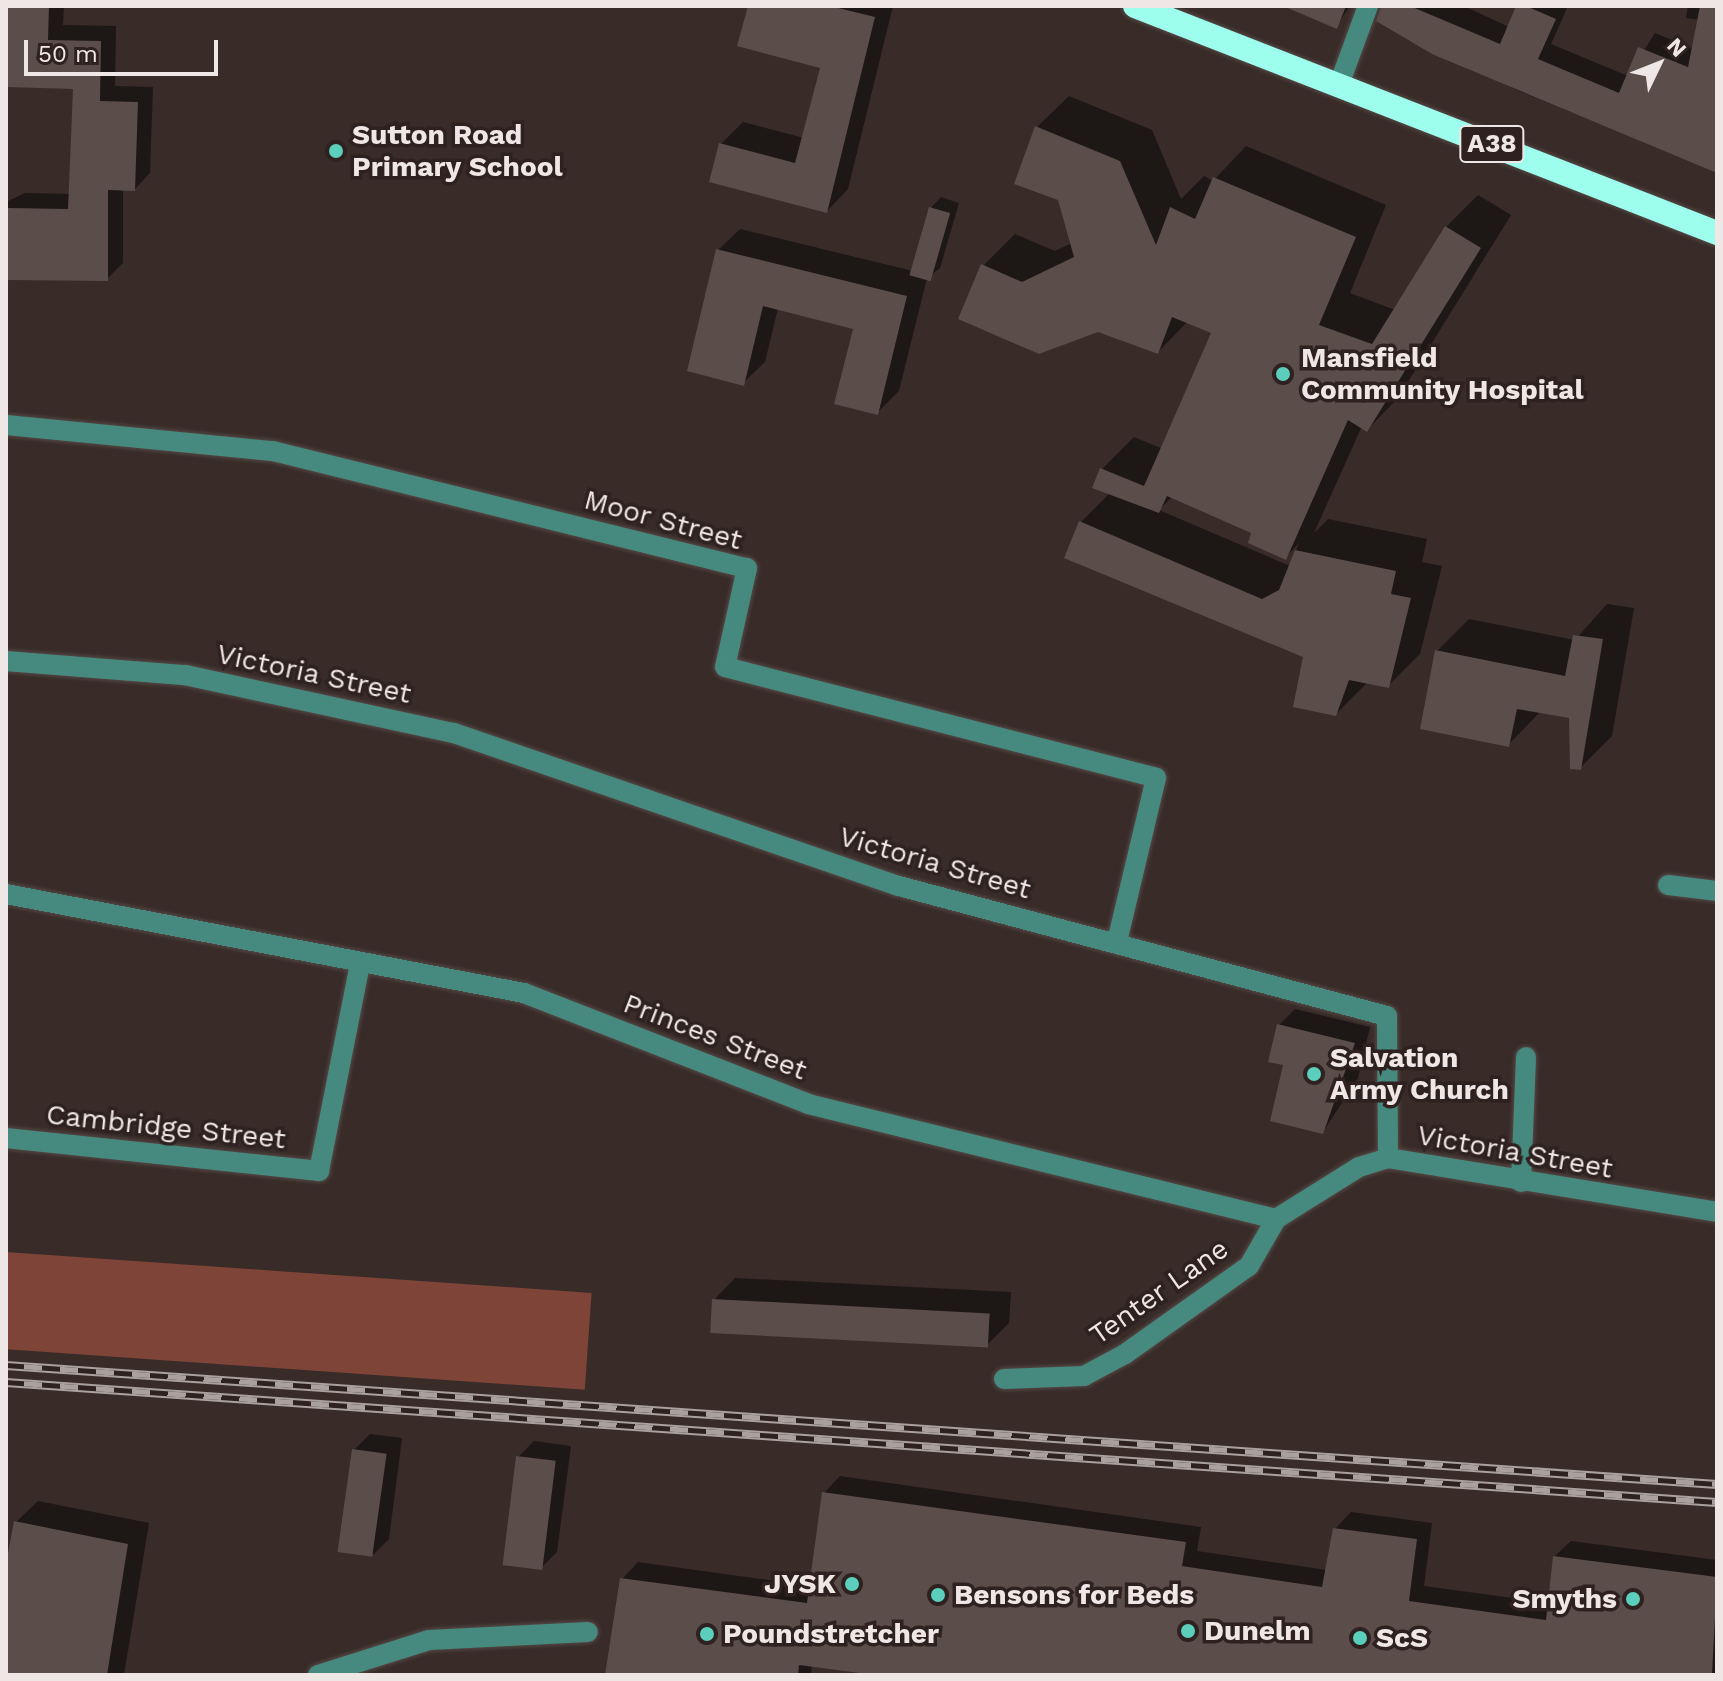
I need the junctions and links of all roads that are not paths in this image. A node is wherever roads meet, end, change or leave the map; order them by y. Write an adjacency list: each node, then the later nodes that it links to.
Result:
1 (1135, 6): 3 (highway, A38)
2 (1368, 6): 3 (street)
3 (1340, 82): 4 (highway, A38)
4 (1717, 233)
5 (6, 425): 10 (street, Moor Street)
6 (6, 661): 10 (street, Victoria Street)
7 (1668, 885): 8 (street)
8 (1717, 891)
9 (6, 894): 11 (street, Princes Street)
10 (1117, 942): 14 (street, Victoria Street)
11 (360, 963): 13 (street, Cambridge Street); 17 (street, Princes Street)
12 (1526, 1057): 15 (street)
13 (6, 1138)
14 (1388, 1158): 15 (street, Victoria Street); 17 (street)
15 (1521, 1182): 16 (street, Victoria Street)
16 (1717, 1212)
17 (1276, 1219): 18 (street, Tenter Lane)
18 (1004, 1379)
19 (588, 1632): 20 (street)
20 (318, 1675)

